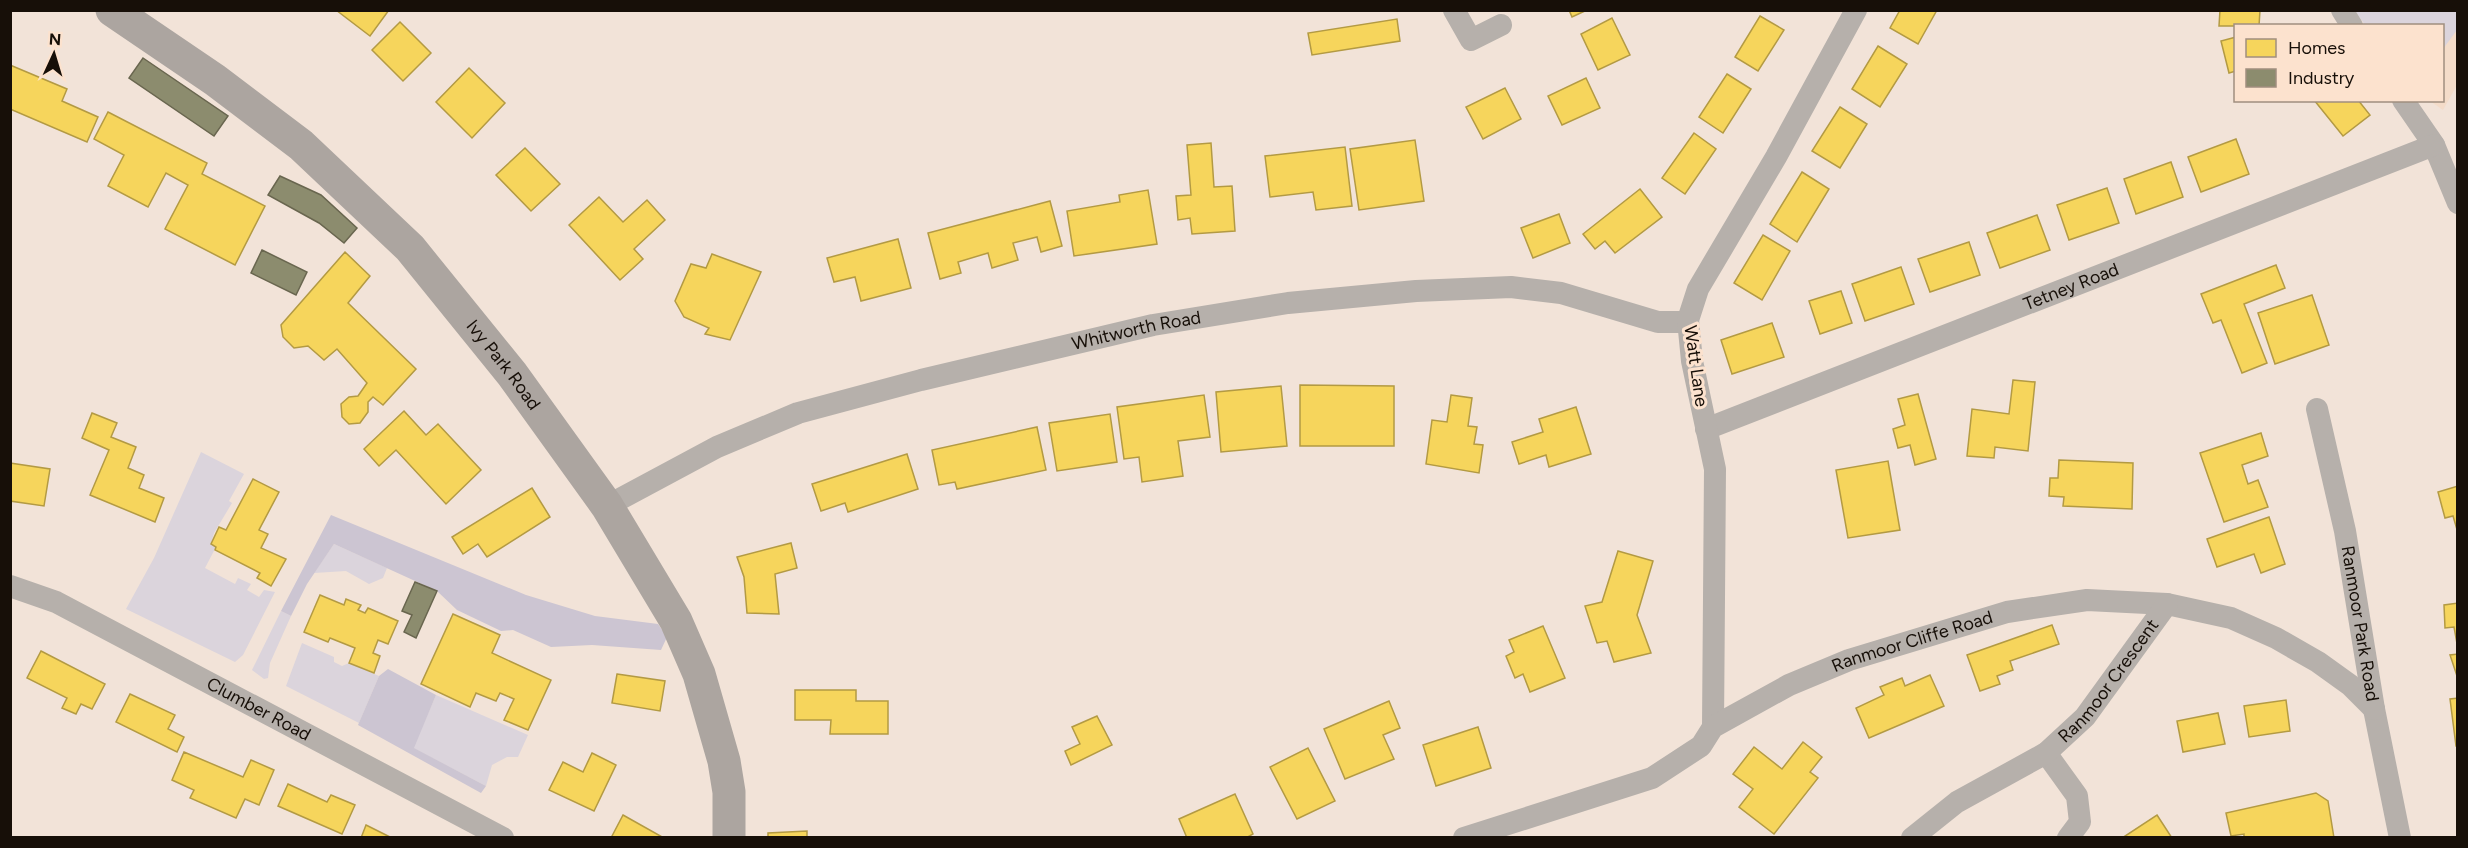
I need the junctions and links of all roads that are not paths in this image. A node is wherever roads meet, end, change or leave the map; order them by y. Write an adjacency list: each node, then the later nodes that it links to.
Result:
1 (112, 10): 13 (street, Ivy Park Road)
2 (1454, 10): 6 (street)
3 (1856, 10): 10 (street, Watt Lane)
4 (2342, 10): 5 (street)
5 (2351, 24)
6 (1501, 25)
7 (2404, 102): 8 (street)
8 (2434, 145): 9 (street); 12 (street, Tetney Road)
9 (2457, 203)
10 (1688, 322): 12 (street, Watt Lane); 13 (street, Whitworth Road)
11 (2317, 409): 16 (street, Ranmoor Park Road)
12 (1707, 429): 17 (street, Watt Lane)
13 (607, 506): 20 (street, Ivy Park Road)
14 (10, 586): 19 (street, Clumber Road)
15 (2167, 604): 16 (street, Ranmoor Cliffe Road); 17 (street, Ranmoor Cliffe Road); 18 (street, Ranmoor Crescent)
16 (2374, 710): 24 (street, Ranmoor Park Road)
17 (1713, 727): 21 (street, Ranmoor Cliffe Road)
18 (2046, 753): 22 (street, Ranmoor Crescent); 23 (street, Ranmoor Crescent)
19 (503, 837)
20 (729, 837)
21 (1464, 837)
22 (1912, 837)
23 (2068, 837)
24 (2400, 837)

